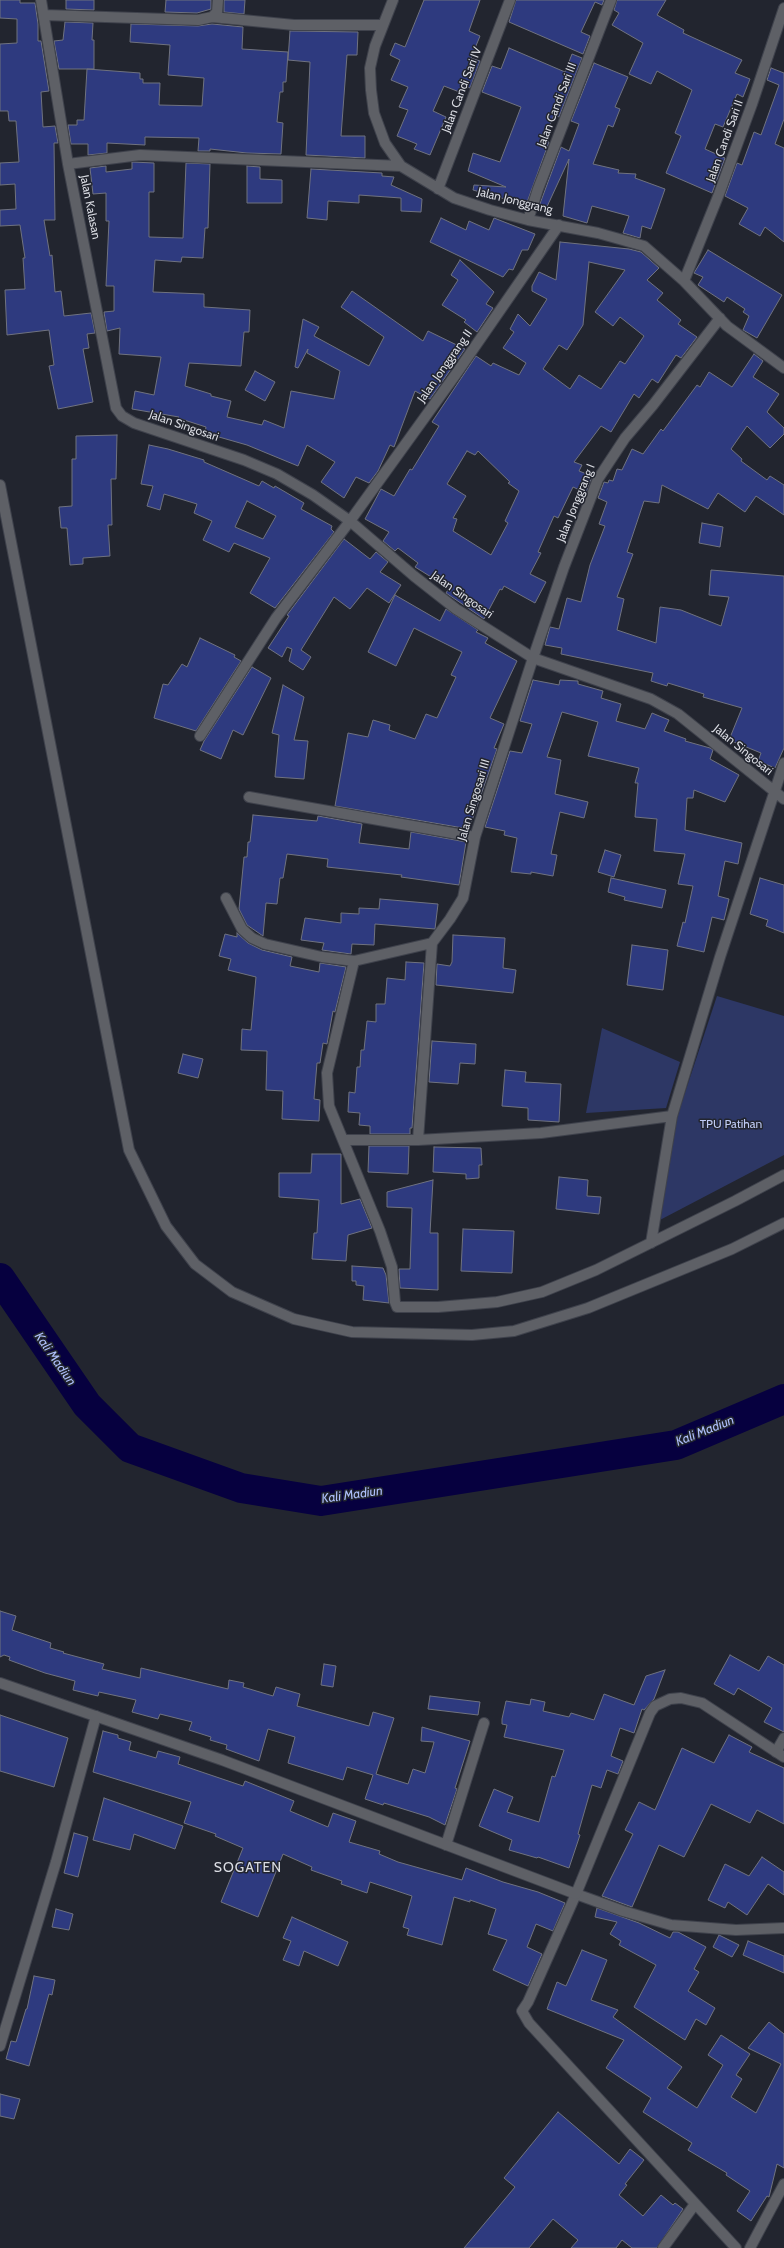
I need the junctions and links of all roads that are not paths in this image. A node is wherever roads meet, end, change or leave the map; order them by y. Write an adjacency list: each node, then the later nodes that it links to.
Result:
1 (41, 0): 7 (street, Jalan Kalasan)
2 (218, 0): 8 (street)
3 (393, 0): 9 (street, Jalan Jonggrang)
4 (510, 0): 12 (street, Jalan Candi Sari IV)
5 (611, 0): 13 (street, Jalan Candi Sari III)
6 (784, 8): 15 (street, Jalan Candi Sari II)
7 (44, 15): 8 (street); 10 (street, Jalan Kalasan)
8 (212, 17): 9 (street)
9 (383, 25): 11 (street, Jalan Jonggrang)
10 (68, 164): 11 (street); 18 (street, Jalan Kalasan)
11 (401, 166): 12 (street, Jalan Jonggrang)
12 (438, 189): 13 (street, Jalan Jonggrang)
13 (528, 220): 14 (street, Jalan Jonggrang)
14 (558, 225): 15 (street, Jalan Jonggrang); 20 (street, Jalan Jonggrang II)
15 (684, 281): 16 (street, Jalan Jonggrang)
16 (720, 318): 17 (street, Jalan Jonggrang); 21 (street, Jalan Jonggrang I)
17 (784, 368)
18 (122, 416): 20 (street, Jalan Singosari)
19 (0, 485): 35 (street)
20 (350, 521): 21 (street, Jalan Singosari); 22 (street, Jalan Jonggrang II)
21 (533, 658): 24 (street, Jalan Singosari); 27 (street, Jalan Singosari III)
22 (200, 736)
23 (784, 763): 24 (street)
24 (774, 791): 26 (street, Jalan Singosari); 31 (street)
25 (249, 797): 27 (street)
26 (784, 799)
27 (475, 837): 29 (street, Jalan Singosari III)
28 (226, 898): 30 (street)
29 (432, 943): 30 (street); 33 (street)
30 (354, 961): 32 (street)
31 (672, 1116): 33 (street); 36 (street)
32 (345, 1140): 33 (street); 36 (street)
33 (418, 1140)
34 (784, 1175): 36 (street)
35 (784, 1223)
36 (651, 1243)
37 (0, 1683): 38 (street)
38 (96, 1716): 42 (street); 45 (street)
39 (484, 1723): 42 (street)
40 (784, 1738): 41 (street)
41 (780, 1754): 43 (street)
42 (446, 1845): 43 (street)
43 (576, 1894): 44 (street); 47 (street)
44 (784, 1928)
45 (0, 2046)
46 (784, 2184): 50 (street)
47 (695, 2204): 48 (street); 49 (street)
48 (662, 2248)
49 (736, 2248)
50 (750, 2248)

